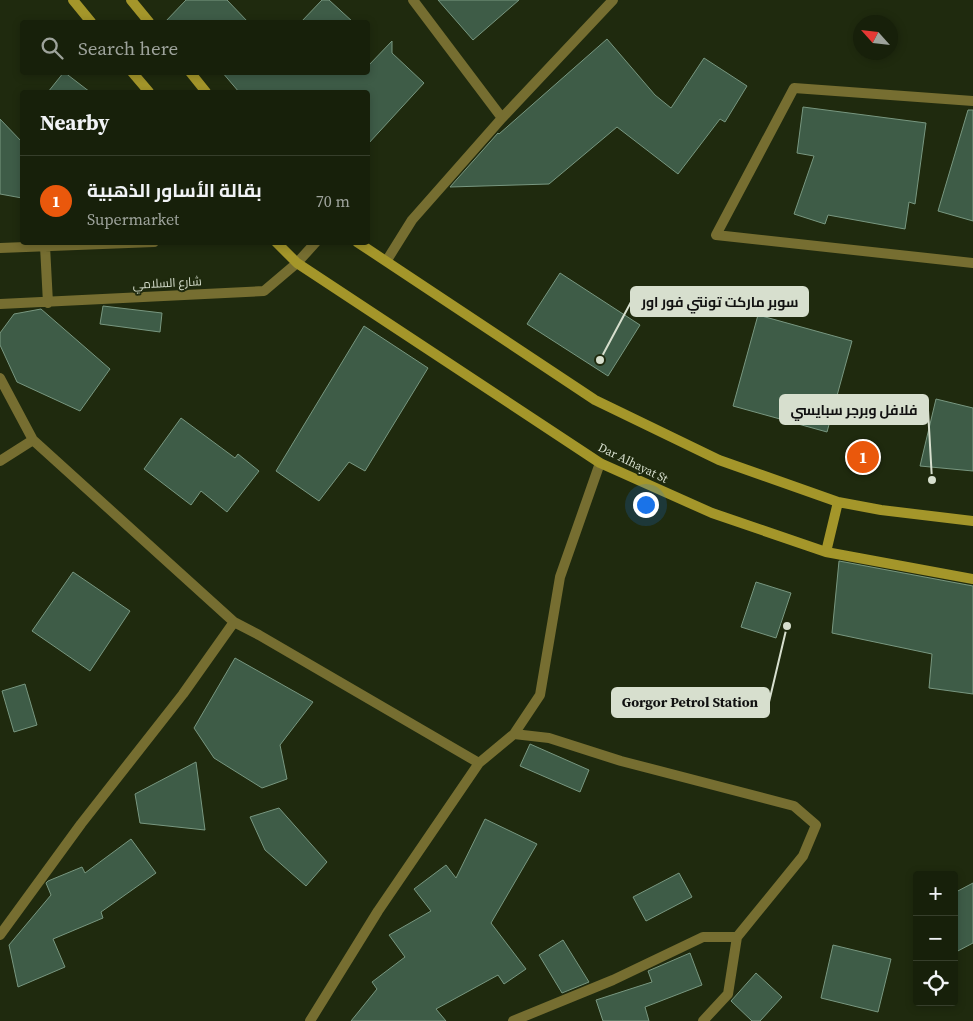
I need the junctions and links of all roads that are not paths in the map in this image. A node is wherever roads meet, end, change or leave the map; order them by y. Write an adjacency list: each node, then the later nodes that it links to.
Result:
1 (73, 0): 5 (main road)
2 (131, 0): 6 (main road)
3 (413, 0): 12 (street)
4 (613, 0): 12 (street)
5 (89, 20)
6 (148, 20)
7 (135, 75): 9 (main road)
8 (192, 75): 10 (main road)
9 (147, 90)
10 (204, 90)
11 (973, 101): 21 (street)
12 (502, 118): 19 (street)
13 (72, 245): 17 (street)
14 (279, 245): 20 (main road, Dar Alhayat St)
15 (313, 245): 20 (street, شارع السلامي)
16 (362, 245): 19 (main road)
17 (45, 246): 18 (street); 22 (street)
18 (0, 248)
19 (386, 260): 28 (main road)
20 (297, 263): 22 (street, شارع السلامي); 27 (main road, Dar Alhayat St)
21 (973, 263)
22 (48, 303): 23 (street, شارع السلامي)
23 (0, 304)
24 (0, 378): 25 (street)
25 (33, 440): 26 (street); 32 (street)
26 (0, 461)
27 (600, 463): 30 (main road, Dar Alhayat St); 33 (street)
28 (838, 502): 29 (main road); 30 (main road)
29 (973, 521)
30 (826, 552): 31 (main road, Dar Alhayat St)
31 (973, 579)
32 (234, 622): 34 (street); 35 (street)
33 (514, 734): 34 (street); 36 (street)
34 (478, 763): 37 (street)
35 (0, 935)
36 (737, 937): 38 (street); 39 (street)
37 (310, 1021)
38 (513, 1021)
39 (703, 1021)

